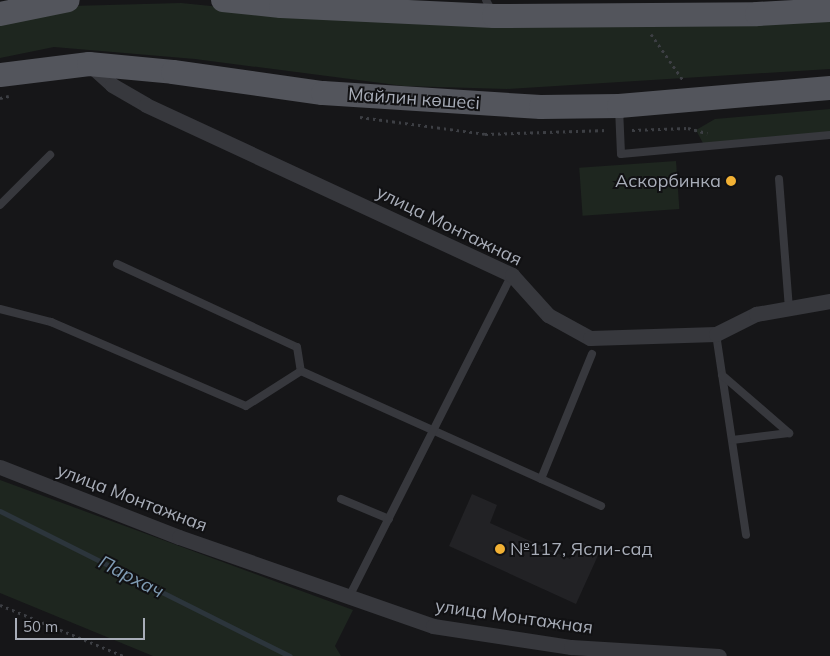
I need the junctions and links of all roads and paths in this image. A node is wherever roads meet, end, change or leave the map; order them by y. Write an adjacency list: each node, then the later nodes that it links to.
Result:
1 (68, 0): 6 (main road)
2 (223, 0): 3 (main road)
3 (283, 3): 4 (main road)
4 (490, 8): 5 (main road)
5 (830, 10)
6 (0, 14)
7 (648, 30): 10 (path)
8 (89, 64): 9 (main road, Майлин көшесі); 12 (main road, Майлин көшесі); 18 (street, улица Монтажная)
9 (0, 75)
10 (684, 80)
11 (830, 88): 12 (main road, Майлин көшесі)
12 (619, 106): 13 (lane)
13 (830, 135)
14 (50, 155): 16 (lane)
15 (779, 179): 20 (lane)
16 (0, 205)
17 (117, 264): 24 (lane)
18 (512, 275): 22 (street, улица Монтажная); 26 (lane)
19 (830, 301): 20 (street, улица Монтажная)
20 (789, 308): 22 (street, улица Монтажная)
21 (0, 309): 24 (lane)
22 (716, 334): 25 (lane)
23 (592, 354): 29 (lane)
24 (301, 371): 26 (lane)
25 (722, 376): 27 (lane); 27 (lane)
26 (434, 430): 29 (lane); 32 (lane)
27 (732, 440): 33 (lane)
28 (0, 467): 34 (street, улица Монтажная)
29 (541, 479): 31 (lane)
30 (341, 499): 32 (lane)
31 (602, 506)
32 (389, 519): 34 (lane)
33 (746, 535)
34 (349, 597): 37 (street, улица Монтажная)
35 (0, 604): 36 (path)
36 (124, 656)
37 (719, 656)

